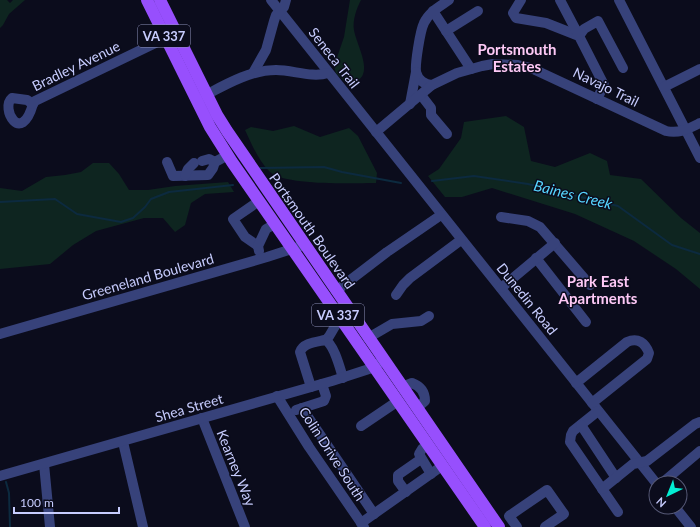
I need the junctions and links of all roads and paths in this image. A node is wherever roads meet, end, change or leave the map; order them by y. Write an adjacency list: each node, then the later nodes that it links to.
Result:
1 (147, 0): 13 (main road, Portsmouth Boulevard / VA 337)
2 (160, 0): 13 (main road, Portsmouth Boulevard / VA 337)
3 (271, 0): 9 (street, Seneca Trail)
4 (286, 0): 9 (street)
5 (449, 0): 10 (street)
6 (521, 0): 14 (street)
7 (560, 0): 14 (street)
8 (618, 0): 22 (street)
9 (280, 11): 19 (street); 20 (street, Seneca Trail)
10 (433, 11): 12 (street); 18 (street)
11 (478, 11): 12 (street)
12 (446, 31): 15 (street)
13 (171, 36): 24 (main road, Portsmouth Boulevard / VA 337); 26 (street, Bradley Avenue)
14 (579, 36): 16 (street); 25 (street)
15 (471, 68): 21 (street, Navajo Trail); 25 (street, Navajo Trail)
16 (623, 68)
17 (700, 69): 22 (street)
18 (416, 72): 21 (street); 27 (street)
19 (253, 73): 20 (street); 24 (street)
20 (328, 73): 30 (street, Seneca Trail)
21 (432, 85): 23 (street, Navajo Trail)
22 (664, 87): 29 (street)
23 (421, 95): 27 (street, Navajo Trail); 31 (street)
24 (201, 97): 32 (main road, Portsmouth Boulevard / VA 337); 44 (main road, Portsmouth Boulevard / VA 337)
25 (597, 99): 29 (street, Navajo Trail)
26 (33, 104)
27 (410, 104): 30 (street, Navajo Trail)
28 (700, 123): 29 (street, Navajo Trail)
29 (686, 130): 33 (street)
30 (376, 132): 38 (street, Dunedin Road)
31 (447, 134)
32 (228, 155): 35 (street); 37 (main road, Portsmouth Boulevard / VA 337)
33 (700, 158)
34 (167, 162): 36 (street)
35 (215, 162): 36 (street); 36 (street)
36 (185, 176)
37 (259, 201): 40 (main road, Portsmouth Boulevard / VA 337); 43 (street)
38 (441, 215): 41 (street, Dunedin Road); 49 (street)
39 (501, 217): 42 (street)
40 (275, 224): 43 (street); 44 (main road, Portsmouth Boulevard / VA 337)
41 (461, 240): 48 (street, Dunedin Road); 50 (street)
42 (555, 243): 46 (street); 47 (street)
43 (258, 246): 45 (street)
44 (298, 246): 45 (street, Greeneland Boulevard); 49 (main road, Portsmouth Boulevard / VA 337); 52 (main road, Portsmouth Boulevard / VA 337)
45 (262, 258): 54 (street, Greeneland Boulevard)
46 (536, 258): 48 (street); 53 (street)
47 (590, 285)
48 (501, 288): 60 (street, Dunedin Road)
49 (336, 291): 55 (main road, Portsmouth Boulevard / VA 337)
50 (396, 295)
51 (429, 316): 55 (street)
52 (340, 318): 56 (street); 58 (main road, Portsmouth Boulevard / VA 337)
53 (586, 322)
54 (0, 334)
55 (368, 338): 57 (main road, Portsmouth Boulevard / VA 337)
56 (326, 340): 59 (street); 62 (street)
57 (384, 360): 58 (street, Shea Street); 94 (main road, Portsmouth Boulevard / VA 337)
58 (374, 366): 59 (street, Shea Street); 64 (main road, Portsmouth Boulevard / VA 337)
59 (343, 378): 61 (street, Shea Street)
60 (576, 383): 65 (street, Dunedin Road); 65 (street)
61 (322, 384): 62 (street, Shea Street); 66 (street)
62 (311, 387): 63 (street, Shea Street)
63 (277, 396): 67 (street, Colin Drive South); 68 (street, Shea Street)
64 (398, 401): 71 (street); 73 (main road, Portsmouth Boulevard / VA 337)
65 (595, 407): 70 (street); 76 (street, Dunedin Road)
66 (302, 408): 67 (street); 87 (street)
67 (288, 412): 89 (street, Colin Drive South)
68 (202, 418): 72 (street, Shea Street); 92 (street, Kearney Way)
69 (700, 422): 76 (street)
70 (581, 425): 83 (street); 84 (street)
71 (361, 426)
72 (123, 442): 77 (street, Shea Street); 91 (street)
73 (428, 445): 75 (street); 78 (main road, Portsmouth Boulevard / VA 337)
74 (700, 451): 81 (street)
75 (421, 458): 79 (street); 85 (street)
76 (640, 463): 80 (street, Dunedin Road); 83 (street)
77 (44, 464): 82 (street, Shea Street); 90 (street)
78 (442, 466): 79 (street); 93 (main road, Portsmouth Boulevard / VA 337)
79 (431, 474): 85 (street)
80 (650, 475)
81 (672, 475)
82 (0, 476)
83 (616, 478): 84 (street)
84 (602, 489): 86 (street)
85 (406, 492): 87 (street)
86 (618, 512)
87 (374, 514): 89 (street)
88 (681, 515): 97 (street)
89 (362, 525)
90 (50, 527)
91 (143, 527)
92 (245, 527)
93 (485, 527)
94 (499, 527)
95 (517, 527): 96 (street)
96 (546, 527)
97 (691, 527)

